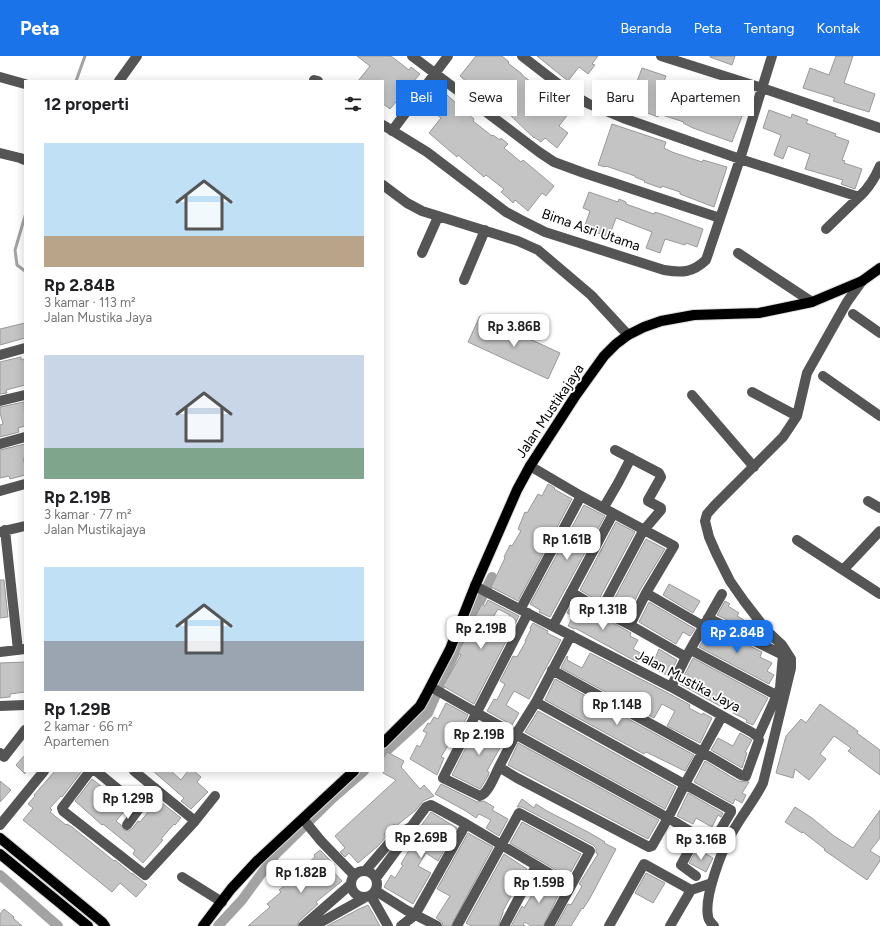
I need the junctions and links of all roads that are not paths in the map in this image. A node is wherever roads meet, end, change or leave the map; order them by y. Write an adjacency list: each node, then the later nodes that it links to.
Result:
1 (137, 56): 9 (street)
2 (412, 56): 7 (street)
3 (448, 56): 7 (street)
4 (522, 56): 15 (street)
5 (662, 56): 11 (street)
6 (772, 56): 11 (street, Bima Asri Utama)
7 (435, 73): 13 (street); 21 (street)
8 (0, 77): 10 (street)
9 (120, 80)
10 (24, 84)
11 (762, 88): 12 (street); 15 (street, Bima Asri Utama)
12 (880, 128)
13 (388, 132): 21 (street, Bima Asri Utama)
14 (0, 153): 16 (street)
15 (740, 158): 19 (street); 21 (street, Bima Asri Utama)
16 (22, 159)
17 (880, 166): 19 (street)
18 (384, 186): 20 (street)
19 (859, 197): 22 (street)
20 (438, 217): 23 (street); 24 (street)
21 (720, 218)
22 (826, 229)
23 (485, 230): 27 (street); 32 (street)
24 (422, 253)
25 (738, 253): 29 (street)
26 (880, 268): 28 (main road, Jalan Mustikajaya)
27 (464, 280)
28 (862, 281): 29 (main road, Jalan Mustikajaya); 40 (street)
29 (812, 302): 32 (main road, Jalan Mustikajaya)
30 (853, 314): 31 (street)
31 (880, 334)
32 (628, 335): 46 (main road, Jalan Mustikajaya)
33 (24, 348): 34 (street)
34 (0, 355)
35 (823, 376): 41 (street)
36 (752, 392): 40 (street)
37 (24, 394): 39 (street)
38 (692, 395): 47 (street)
39 (0, 401)
40 (797, 416): 47 (street)
41 (880, 416)
42 (24, 437): 43 (street)
43 (0, 444)
44 (615, 450): 45 (street)
45 (631, 458): 52 (street); 57 (street)
46 (530, 466): 50 (street); 61 (main road, Jalan Mustikajaya)
47 (754, 467): 88 (street)
48 (24, 484): 49 (street)
49 (0, 491)
50 (581, 496): 52 (street); 67 (street)
51 (868, 502): 53 (street)
52 (604, 508): 54 (street)
53 (880, 508)
54 (613, 514): 57 (street); 62 (street)
55 (24, 526): 56 (street)
56 (3, 531): 72 (street)
57 (643, 531): 63 (street); 66 (street)
58 (880, 531): 60 (street)
59 (797, 540): 60 (street)
60 (844, 569): 65 (street)
61 (475, 586): 67 (street, Jalan Mustika Jaya); 76 (main road, Jalan Mustikajaya)
62 (571, 592): 66 (street); 70 (street)
63 (646, 593): 68 (street); 69 (street)
64 (722, 594): 68 (street)
65 (880, 594)
66 (601, 610): 69 (street)
67 (524, 611): 70 (street, Jalan Mustika Jaya); 82 (street)
68 (706, 622): 74 (street); 78 (street)
69 (630, 625): 74 (street)
70 (553, 626): 71 (street, Jalan Mustika Jaya)
71 (571, 635): 75 (street); 77 (street, Jalan Mustika Jaya)
72 (22, 650): 73 (street)
73 (0, 652)
74 (688, 653): 77 (street); 78 (street)
75 (552, 670): 79 (street); 89 (street)
76 (431, 687): 82 (street); 87 (main road, Jalan Mustikajaya)
77 (671, 687): 83 (street, Jalan Mustika Jaya)
78 (776, 695): 86 (street)
79 (536, 702): 85 (street); 97 (street)
80 (24, 704): 81 (street)
81 (0, 706)
82 (476, 714): 85 (street); 91 (street)
83 (722, 716): 86 (street, Jalan Mustika Jaya); 89 (street)
84 (24, 731): 90 (street)
85 (516, 734): 91 (street); 101 (street)
86 (758, 739): 88 (street); 89 (street)
87 (384, 742)
88 (772, 743): 118 (street)
89 (702, 752): 97 (street)
90 (1, 757)
91 (499, 767): 101 (street)
92 (43, 772): 105 (street)
93 (89, 772): 103 (street)
94 (97, 772): 100 (street)
95 (135, 772): 98 (street)
96 (353, 772): 102 (main road)
97 (685, 784): 101 (street); 108 (street)
98 (155, 788): 100 (street); 103 (street)
99 (215, 796): 103 (street)
100 (140, 807): 106 (street)
101 (668, 818): 108 (street)
102 (303, 819): 114 (street); 123 (main road)
103 (195, 821)
104 (466, 824): 107 (street); 110 (street); 124 (street)
105 (0, 825)
106 (127, 825)
107 (410, 827): 113 (street); 117 (street)
108 (697, 836): 115 (street)
109 (0, 838): 126 (main road)
110 (502, 845): 112 (street); 120 (street); 133 (street)
111 (0, 854): 125 (main road)
112 (536, 866): 120 (street); 134 (street)
113 (366, 870): 114 (street); 117 (street)
114 (354, 874): 119 (street)
115 (696, 876)
116 (182, 878): 123 (street)
117 (376, 878): 122 (street)
118 (712, 883): 121 (street); 138 (street)
119 (350, 885): 122 (street); 128 (street)
120 (571, 886): 135 (street)
121 (691, 890): 136 (street); 137 (street)
122 (371, 895): 124 (street); 129 (street); 130 (street)
123 (222, 902): 127 (main road)
124 (415, 915): 131 (street); 132 (street)
125 (88, 926)
126 (105, 926)
127 (203, 926)
128 (303, 926)
129 (314, 926)
130 (388, 926)
131 (401, 926)
132 (437, 926)
133 (457, 926)
134 (504, 926)
135 (549, 926)
136 (609, 926)
137 (670, 926)
138 (714, 926)

